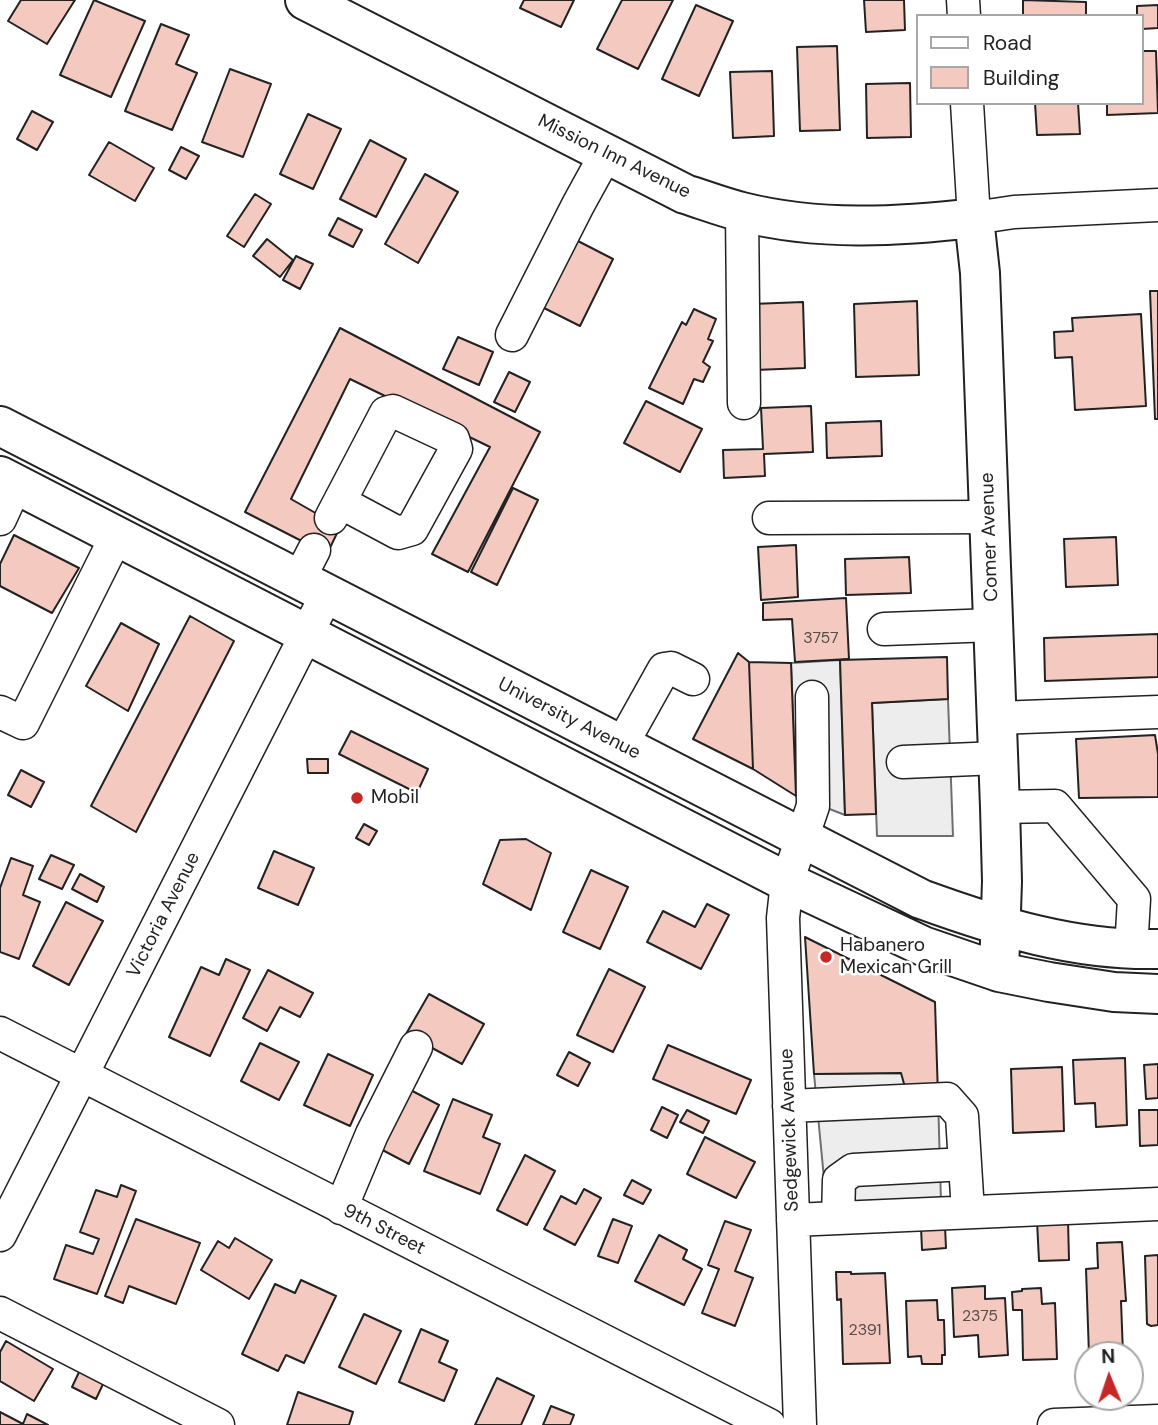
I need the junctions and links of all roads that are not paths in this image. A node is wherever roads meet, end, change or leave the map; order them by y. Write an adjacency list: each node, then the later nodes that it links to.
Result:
1 (305, 0): 3 (main road, Mission Inn Avenue)
2 (967, 105): 6 (street, Comer Avenue)
3 (606, 154): 5 (main road, Mission Inn Avenue); 7 (street)
4 (1158, 205): 6 (street, Mission Inn Avenue)
5 (742, 212): 6 (main road, Mission Inn Avenue); 8 (street)
6 (974, 218): 12 (main road, Comer Avenue)
7 (512, 335)
8 (744, 403)
9 (0, 426): 15 (main road, University Avenue)
10 (8, 480): 13 (street); 14 (main road)
11 (769, 517): 12 (street)
12 (989, 517): 16 (main road, Comer Avenue)
13 (0, 519)
14 (117, 535): 18 (main road); 21 (street)
15 (313, 574): 18 (street, Victoria Avenue); 24 (main road, University Avenue)
16 (994, 625): 17 (street); 23 (main road, Comer Avenue)
17 (884, 629)
18 (307, 636): 29 (main road); 36 (street, Victoria Avenue)
19 (693, 679): 24 (street)
20 (812, 696): 28 (street, Sedgewick Avenue)
21 (0, 712)
22 (1158, 712): 23 (street)
23 (997, 718): 25 (main road, Comer Avenue)
24 (621, 746): 28 (main road, University Avenue)
25 (998, 758): 26 (street); 27 (main road, Comer Avenue)
26 (903, 762)
27 (1000, 807): 30 (main road, Comer Avenue); 31 (street)
28 (803, 839): 29 (street, Sedgewick Avenue); 30 (main road, University Avenue)
29 (788, 882): 32 (main road); 37 (street, Sedgewick Avenue)
30 (1000, 928): 31 (main road, University Avenue); 32 (main road, Comer Avenue)
31 (1144, 950)
32 (999, 972): 33 (main road)
33 (1158, 994)
34 (0, 1033): 36 (street, 9th Street)
35 (416, 1047): 40 (street)
36 (82, 1076): 40 (street, 9th Street); 44 (street, Victoria Avenue)
37 (789, 1106): 38 (street); 43 (street, Sedgewick Avenue)
38 (965, 1164): 41 (street); 42 (street)
39 (1158, 1204): 41 (street)
40 (341, 1208): 48 (street, 9th Street)
41 (968, 1212): 42 (street)
42 (838, 1218): 43 (street)
43 (793, 1220): 49 (street, Sedgewick Avenue)
44 (0, 1235)
45 (0, 1312): 47 (street)
46 (1158, 1421): 50 (street)
47 (218, 1425)
48 (769, 1425)
49 (800, 1425)
50 (1054, 1425)

